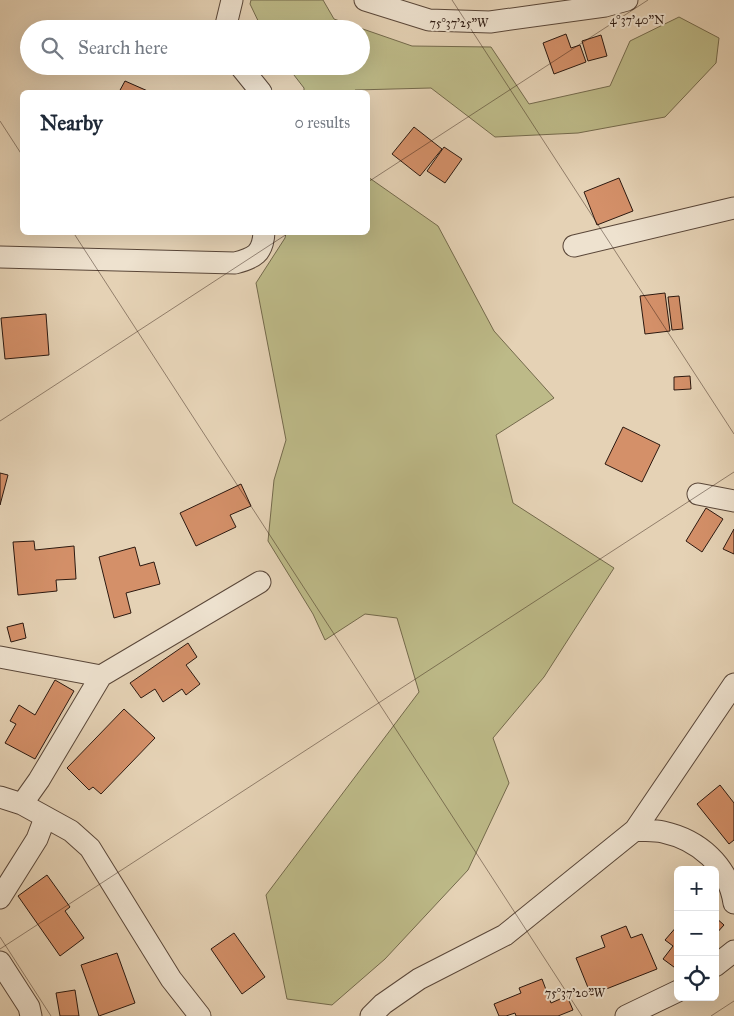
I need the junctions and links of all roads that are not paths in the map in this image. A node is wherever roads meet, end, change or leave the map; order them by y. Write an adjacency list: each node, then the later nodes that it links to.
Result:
1 (232, 0): 5 (street)
2 (365, 0): 4 (street)
3 (627, 0): 4 (street)
4 (605, 3)
5 (227, 20)
6 (247, 75): 7 (street)
7 (259, 90)
8 (734, 208): 10 (street)
9 (264, 235): 11 (street)
10 (574, 246)
11 (0, 257)
12 (698, 494): 13 (street)
13 (734, 501)
14 (260, 582): 16 (street)
15 (0, 657): 16 (street)
16 (101, 676): 19 (street)
17 (734, 687): 21 (street)
18 (0, 797): 19 (street)
19 (22, 804): 20 (street)
20 (45, 818): 22 (street); 31 (street)
21 (635, 830): 25 (street); 32 (street)
22 (18, 868): 23 (street); 24 (street)
23 (0, 879)
24 (0, 898)
25 (734, 903)
26 (734, 951): 28 (street)
27 (0, 962): 30 (street)
28 (719, 963)
29 (674, 992): 33 (street)
30 (31, 1016)
31 (200, 1016)
32 (371, 1016)
33 (626, 1016)

